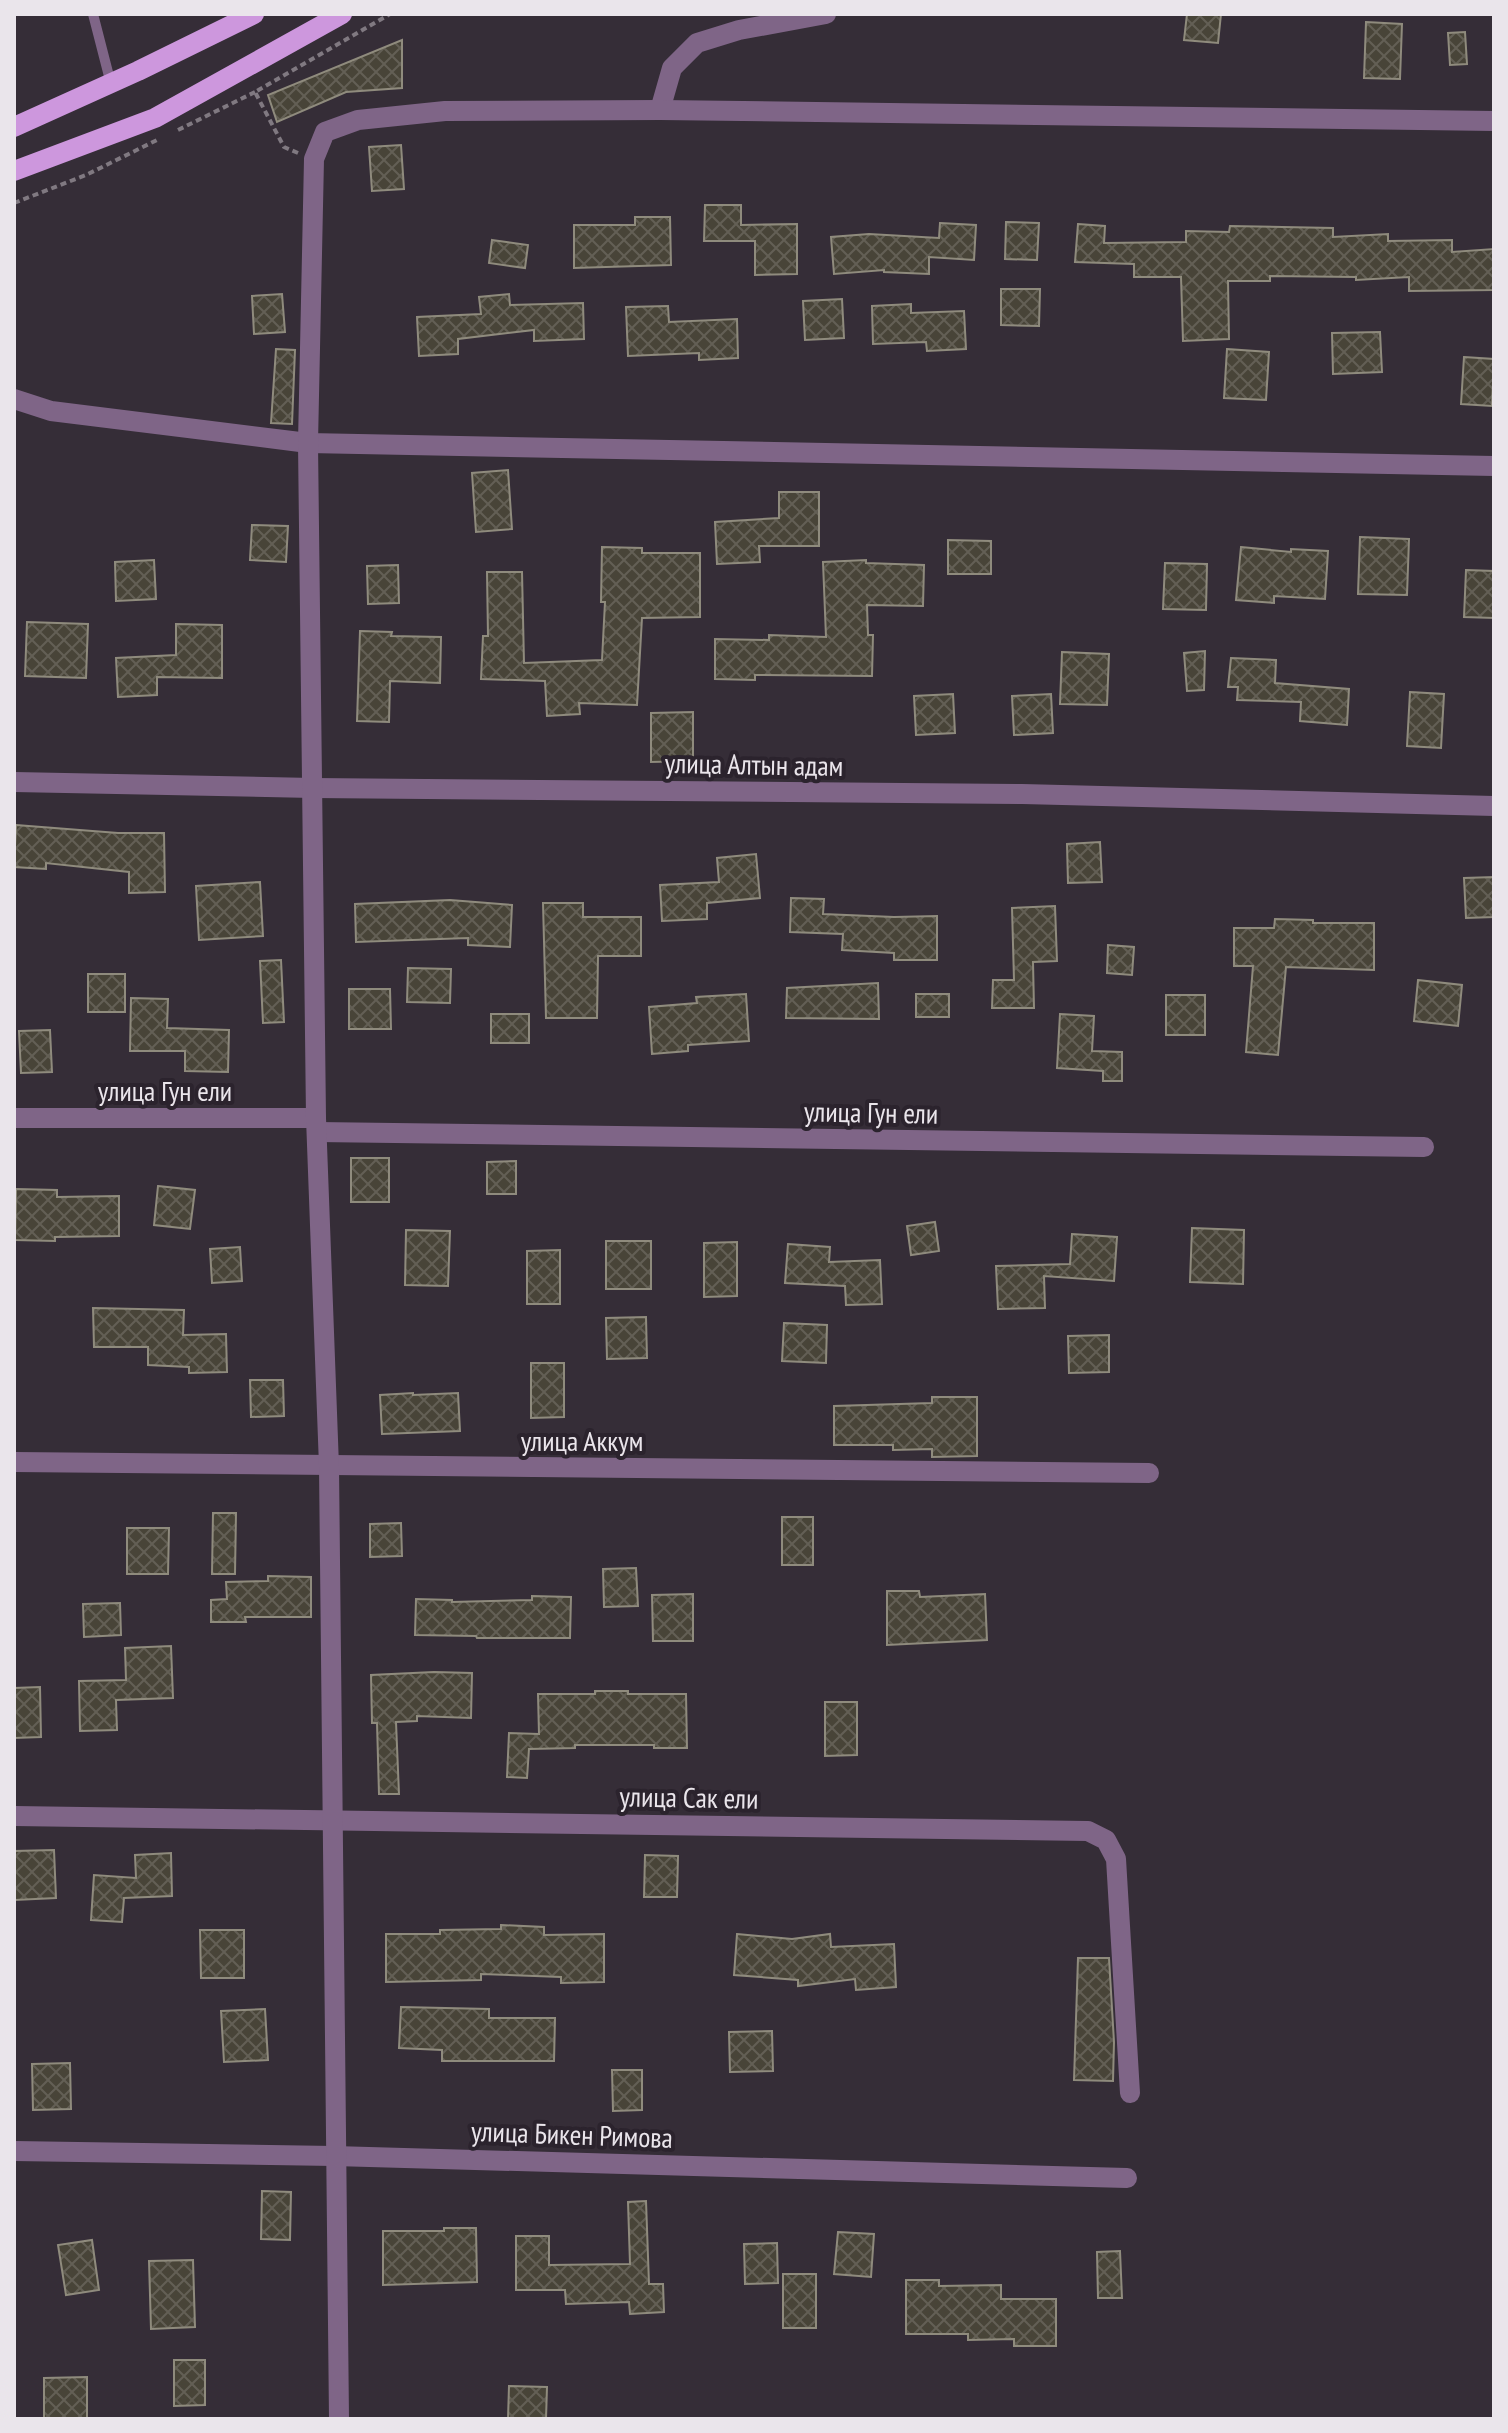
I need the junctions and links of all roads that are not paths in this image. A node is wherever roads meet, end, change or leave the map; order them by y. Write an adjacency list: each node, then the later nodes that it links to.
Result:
1 (93, 14): 5 (lane)
2 (254, 14): 5 (main road)
3 (342, 14): 9 (main road)
4 (826, 14): 6 (street)
5 (111, 84): 8 (main road)
6 (660, 110): 7 (street); 11 (street)
7 (1494, 121)
8 (14, 127)
9 (14, 171)
10 (14, 399): 11 (street)
11 (308, 443): 12 (street); 14 (street)
12 (1494, 466)
13 (14, 782): 14 (street, улица Алтын адам)
14 (313, 788): 15 (street, улица Алтын адам); 17 (street)
15 (1494, 806)
16 (14, 1118): 17 (street, улица Гун ели)
17 (316, 1125): 18 (street, улица Гун ели); 20 (street)
18 (1424, 1147)
19 (14, 1462): 20 (street, улица Аккум)
20 (329, 1466): 21 (street, улица Аккум); 23 (street)
21 (1149, 1473)
22 (14, 1816): 23 (street, улица Сак ели)
23 (335, 1820): 24 (street, улица Сак ели); 26 (street)
24 (1130, 2093)
25 (14, 2151): 26 (street, улица Бикен Римова)
26 (334, 2156): 27 (street, улица Бикен Римова); 28 (street)
27 (1127, 2178)
28 (339, 2419)

